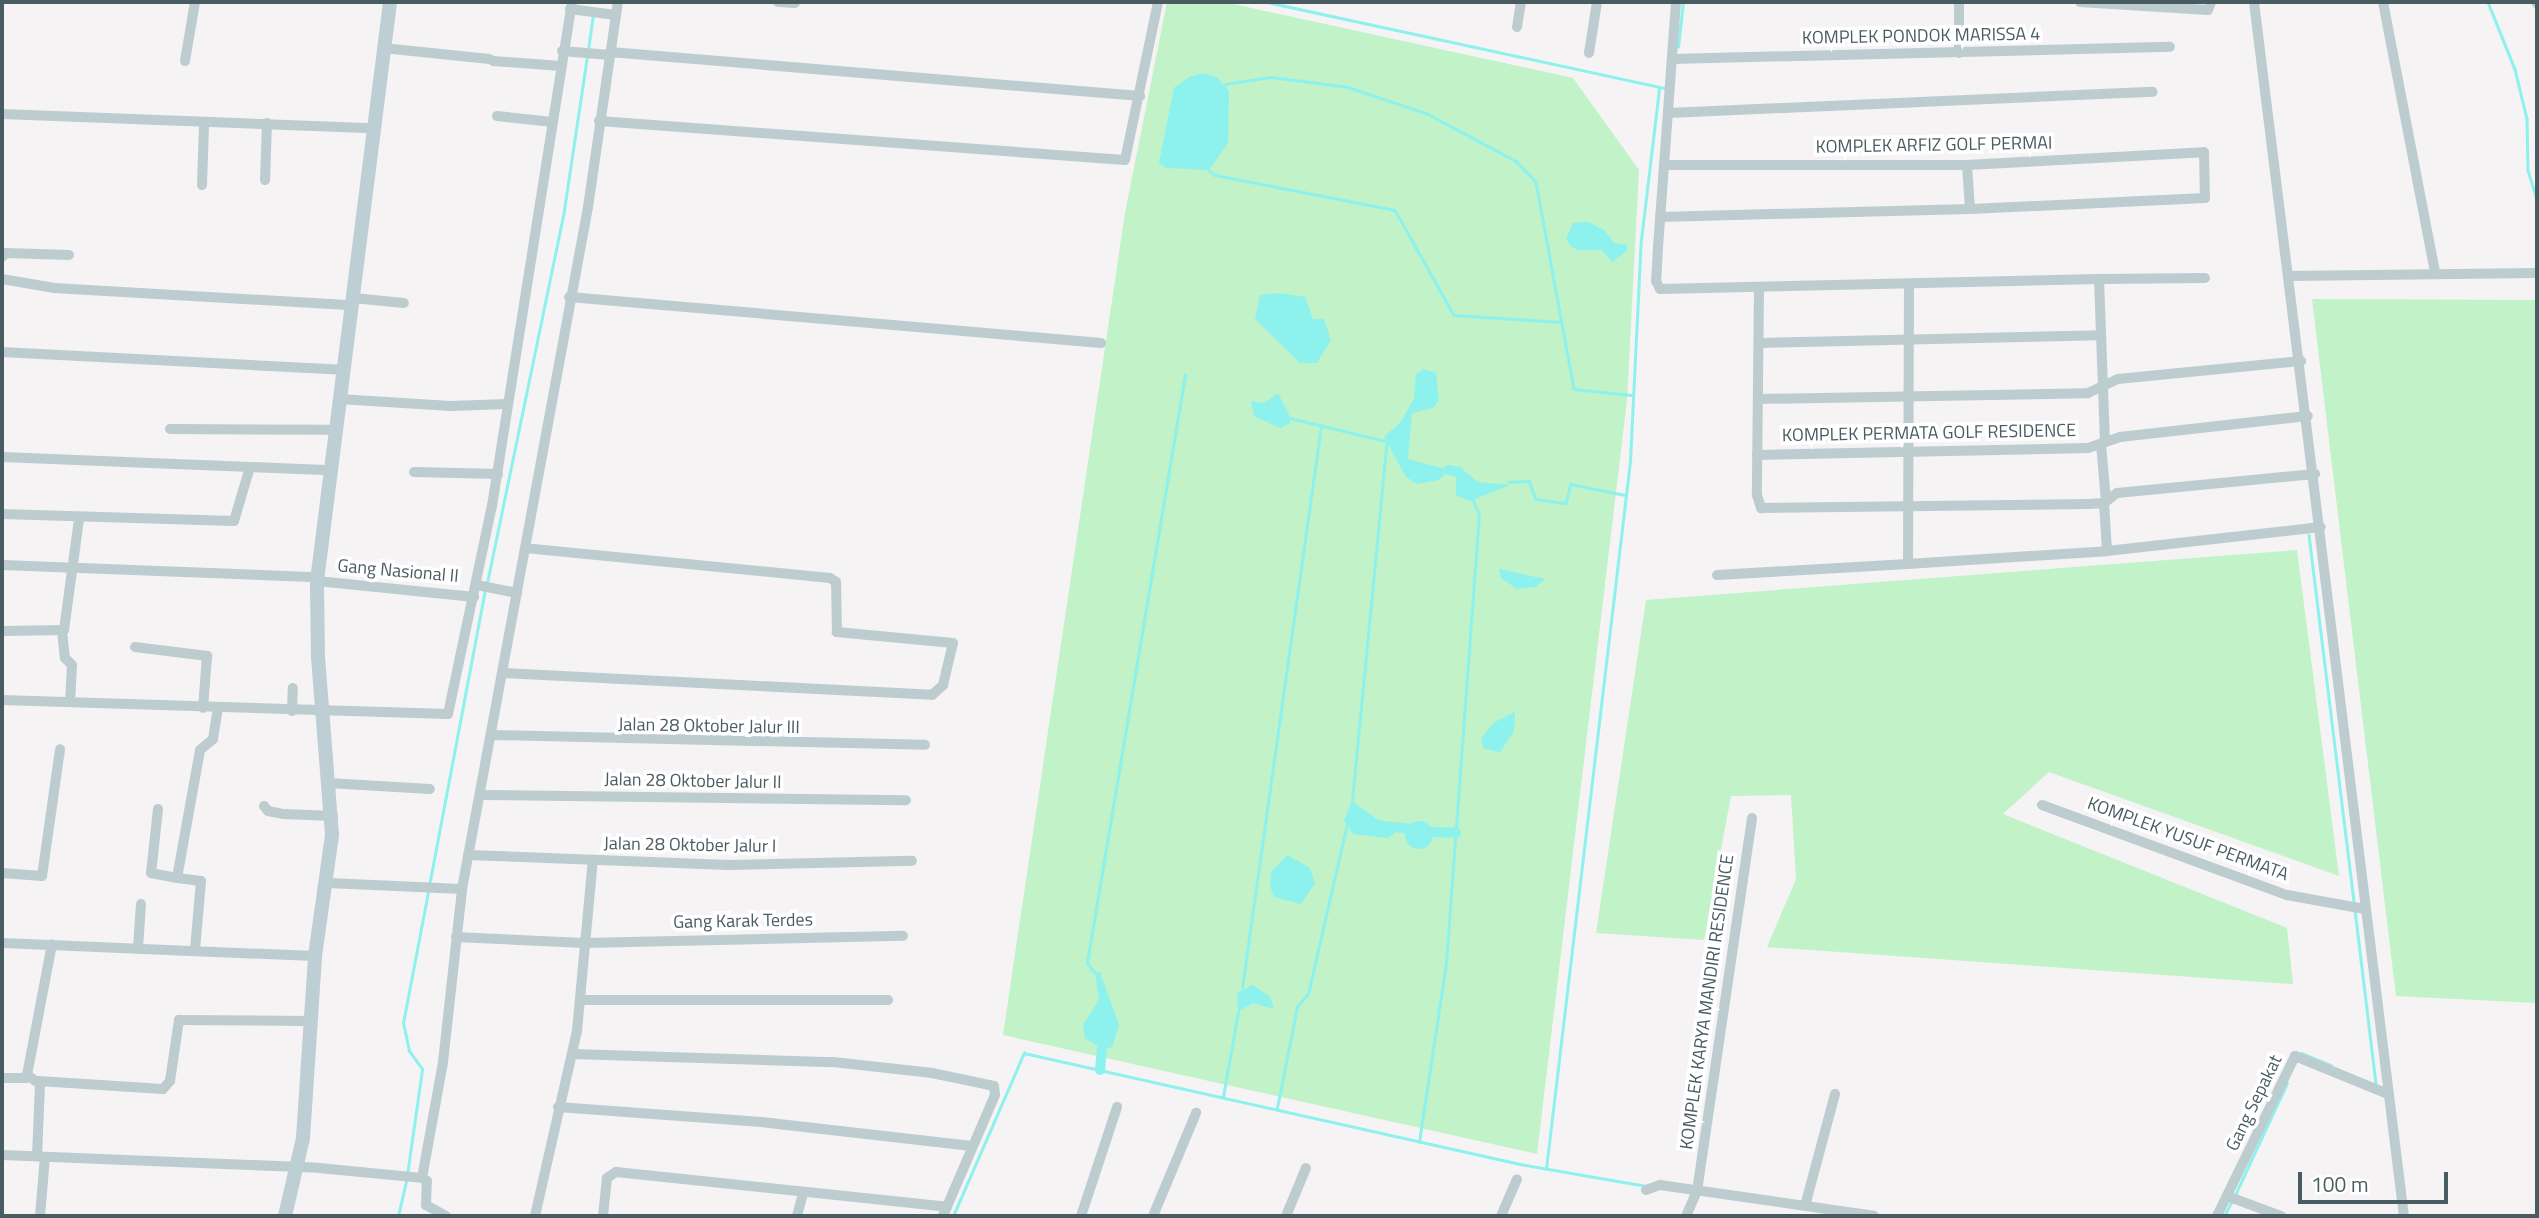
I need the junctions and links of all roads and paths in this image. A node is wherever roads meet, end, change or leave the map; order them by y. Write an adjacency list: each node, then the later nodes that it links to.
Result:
1 (195, 2): 25 (street)
2 (390, 2): 19 (street)
3 (618, 2): 16 (street)
4 (778, 2): 14 (street)
5 (1158, 2): 28 (street)
6 (1521, 2): 17 (street)
7 (1597, 2): 22 (street)
8 (1676, 2): 24 (street)
9 (1959, 2): 21 (street)
10 (2080, 2): 11 (street)
11 (2211, 2)
12 (2254, 2): 47 (street)
13 (2383, 2): 45 (street)
14 (795, 3)
15 (573, 7): 16 (street); 20 (street)
16 (616, 15): 23 (street)
17 (1517, 27)
18 (2170, 47): 21 (street, KOMPLEK PONDOK MARISSA 4)
19 (383, 48): 26 (street); 36 (street)
20 (566, 51): 23 (street); 26 (street)
21 (1959, 52): 24 (street, KOMPLEK PONDOK MARISSA 4)
22 (1589, 53)
23 (610, 54): 28 (street); 32 (street)
24 (1672, 60): 29 (street)
25 (185, 61)
26 (561, 66): 33 (street)
27 (2153, 92): 29 (street)
28 (1140, 96): 32 (street)
29 (1668, 113): 37 (street)
30 (2, 114): 35 (street)
31 (497, 116): 33 (street)
32 (598, 121): 53 (street)
33 (554, 122): 67 (street)
34 (267, 123): 35 (street); 36 (street); 39 (street)
35 (204, 124): 40 (street)
36 (372, 128): 54 (street)
37 (1664, 165): 38 (street, KOMPLEK ARFIZ GOLF PERMAI); 42 (street)
38 (1967, 165): 41 (street); 41 (street, KOMPLEK ARFIZ GOLF PERMAI)
39 (265, 180)
40 (202, 185)
41 (1970, 209): 42 (street)
42 (1660, 217): 52 (street)
43 (69, 255): 44 (street)
44 (2, 257)
45 (2435, 273): 46 (street); 47 (street)
46 (2537, 273)
47 (2289, 276): 61 (street)
48 (2205, 278): 50 (street)
49 (2, 279): 54 (street)
50 (2099, 279): 51 (street); 56 (street)
51 (1909, 284): 52 (street); 57 (street)
52 (1759, 288): 58 (street)
53 (569, 297): 59 (street); 85 (street)
54 (353, 301): 55 (street); 62 (street)
55 (404, 303)
56 (2101, 335): 57 (street); 63 (street)
57 (1909, 339): 58 (street); 64 (street)
58 (1760, 342): 66 (street)
59 (1101, 343)
60 (2, 352): 62 (street)
61 (2301, 361): 63 (street); 68 (street)
62 (343, 370): 65 (street)
63 (2101, 386): 64 (street); 71 (street)
64 (1909, 395): 66 (street); 72 (street)
65 (339, 399): 67 (street); 70 (street)
66 (1758, 399): 73 (street)
67 (507, 404): 78 (street)
68 (2308, 416): 71 (street, KOMPLEK PERMATA GOLF RESIDENCE); 79 (street)
69 (170, 429): 70 (street)
70 (336, 430): 76 (street)
71 (2103, 442): 72 (street, KOMPLEK PERMATA GOLF RESIDENCE); 80 (street)
72 (1909, 451): 73 (street, KOMPLEK PERMATA GOLF RESIDENCE); 81 (street)
73 (1757, 455): 81 (street)
74 (2, 457): 75 (street)
75 (250, 467): 76 (street); 83 (street)
76 (331, 470): 91 (street)
77 (414, 472): 78 (street)
78 (498, 474): 92 (street)
79 (2315, 474): 80 (street); 84 (street)
80 (2105, 502): 81 (street); 86 (street)
81 (1908, 505): 87 (street)
82 (2, 514): 83 (street)
83 (79, 519): 89 (street)
84 (2320, 527): 86 (street); 126 (street)
85 (525, 548): 93 (street); 98 (street)
86 (2107, 551): 87 (street)
87 (1908, 564): 90 (street)
88 (2, 565): 89 (street, Gang Nasional II)
89 (72, 568): 91 (street, Gang Nasional II); 96 (street)
90 (1717, 575)
91 (318, 579): 94 (street, Gang Nasional II); 105 (street)
92 (480, 586): 93 (street); 94 (street)
93 (517, 593): 98 (street)
94 (474, 597): 105 (street)
95 (2, 631): 96 (street)
96 (62, 631): 101 (street)
97 (135, 647): 102 (street)
98 (503, 673): 106 (street)
99 (293, 688): 104 (street)
100 (2, 700): 101 (street)
101 (71, 702): 102 (street)
102 (203, 708): 103 (street)
103 (218, 708): 104 (street); 122 (street)
104 (292, 711): 105 (street)
105 (323, 713): 109 (street)
106 (493, 735): 107 (street, Jalan 28 Oktober Jalur III); 111 (street)
107 (925, 745)
108 (60, 749): 121 (street)
109 (328, 783): 110 (street); 116 (street)
110 (430, 789)
111 (480, 795): 112 (street, Jalan 28 Oktober Jalur II); 118 (street)
112 (906, 800)
113 (2042, 805): 126 (street, KOMPLEK YUSUF PERMATA)
114 (264, 806): 116 (street)
115 (158, 809): 122 (street)
116 (333, 816): 123 (street)
117 (1752, 817): 154 (street, KOMPLEK KARYA MANDIRI RESIDENCE)
118 (468, 855): 119 (street, Jalan 28 Oktober Jalur I); 124 (street)
119 (593, 860): 120 (street, Jalan 28 Oktober Jalur I); 130 (street)
120 (912, 861)
121 (2, 873)
122 (177, 878): 133 (street)
123 (328, 883): 124 (street); 134 (street)
124 (462, 889): 128 (street)
125 (141, 904): 132 (street)
126 (2365, 909): 142 (street)
127 (903, 936): 130 (street, Gang Karak Terdes)
128 (456, 937): 130 (street, Gang Karak Terdes); 151 (street)
129 (2, 943): 131 (street)
130 (584, 943): 135 (street)
131 (52, 944): 132 (street); 140 (street)
132 (138, 948): 133 (street)
133 (195, 950): 134 (street)
134 (316, 956): 137 (street)
135 (581, 1000): 136 (street); 138 (street)
136 (888, 1000)
137 (310, 1021): 140 (street); 150 (street)
138 (572, 1054): 143 (street); 146 (street)
139 (2, 1078): 140 (street)
140 (33, 1080): 148 (street)
141 (1835, 1094): 157 (street)
142 (2388, 1094): 156 (street, Gang Sepakat); 173 (street)
143 (558, 1107): 146 (street); 162 (street)
144 (1117, 1107): 165 (street)
145 (1196, 1113): 166 (street)
146 (972, 1146): 158 (street)
147 (2, 1156): 148 (street)
148 (41, 1156): 150 (street); 159 (street)
149 (1306, 1168): 167 (street)
150 (298, 1169): 151 (street); 160 (street)
151 (417, 1177): 161 (street)
152 (1517, 1179): 168 (street)
153 (1646, 1189): 154 (street)
154 (1697, 1191): 157 (street); 169 (street, KOMPLEK KARYA MANDIRI RESIDENCE)
155 (803, 1193): 158 (street); 163 (street); 164 (street)
156 (2231, 1198): 171 (street, Gang Sepakat); 172 (street)
157 (1813, 1210): 170 (street)
158 (945, 1212)
159 (40, 1216)
160 (285, 1216)
161 (446, 1216)
162 (535, 1216)
163 (603, 1216)
164 (797, 1216)
165 (1081, 1216)
166 (1153, 1216)
167 (1286, 1216)
168 (1501, 1216)
169 (1686, 1216)
170 (1874, 1216)
171 (2217, 1216)
172 (2281, 1216)
173 (2404, 1216)

